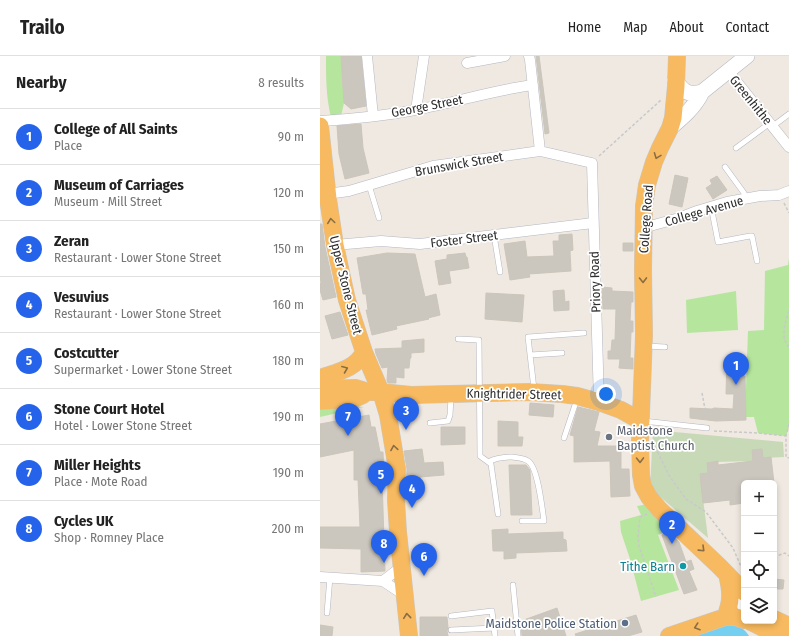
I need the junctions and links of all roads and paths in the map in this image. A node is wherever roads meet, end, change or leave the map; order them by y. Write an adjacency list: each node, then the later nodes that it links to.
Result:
1 (367, 56): 14 (street)
2 (424, 56): 12 (street)
3 (504, 56): 7 (street)
4 (529, 56): 10 (street)
5 (677, 56): 9 (highway)
6 (747, 56): 8 (main road, College Road)
7 (467, 63)
8 (728, 71): 11 (main road, College Road); 16 (street, Greenhithe)
9 (675, 83): 11 (main road); 18 (highway); 22 (path)
10 (532, 85): 12 (street, George Street); 21 (street)
11 (702, 92): 18 (main road, College Road)
12 (416, 110): 14 (street, George Street)
13 (789, 114): 16 (lane)
14 (373, 116): 15 (street, George Street)
15 (320, 120)
16 (771, 124): 19 (street, Greenhithe); 20 (lane)
17 (320, 126): 26 (highway, Upper Stone Street)
18 (670, 128): 31 (highway, College Road, one-way to 31)
19 (789, 147)
20 (736, 148)
21 (540, 151): 22 (street, Brunswick Street); 24 (street, Brunswick Street)
22 (592, 163): 30 (street, Priory Road)
23 (725, 167): 27 (lane)
24 (369, 185): 26 (street, Brunswick Street); 29 (lane)
25 (789, 191): 27 (street, College Avenue)
26 (325, 198): 33 (highway, Upper Stone Street, one-way to 26)
27 (746, 198): 28 (street, College Avenue)
28 (711, 206): 31 (street, College Avenue); 34 (lane)
29 (379, 218)
30 (593, 223): 32 (street, Foster Street); 54 (street, Priory Road)
31 (644, 228): 39 (highway, College Road, one-way to 39)
32 (494, 235): 33 (street, Foster Street); 35 (lane)
33 (334, 245): 42 (highway, Upper Stone Street)
34 (757, 261)
35 (500, 272)
36 (789, 311): 41 (path)
37 (584, 333): 44 (lane)
38 (458, 340): 49 (lane)
39 (644, 345): 40 (lane); 56 (highway, College Road)
40 (665, 347)
41 (789, 347)
42 (364, 352): 45 (highway, one-way to 42); 47 (highway, Upper Stone Street)
43 (562, 353): 44 (lane)
44 (530, 355): 48 (lane)
45 (320, 378)
46 (320, 389): 47 (highway, Knightrider Street)
47 (375, 392): 51 (highway, Knightrider Street); 53 (highway); 69 (highway, Upper Stone Street, one-way to 47)
48 (534, 392): 49 (highway, Knightrider Street); 52 (highway, Knightrider Street)
49 (480, 393): 51 (highway, Knightrider Street); 63 (lane)
50 (702, 393): 55 (path)
51 (451, 394): 57 (lane)
52 (577, 396): 54 (highway, Knightrider Street); 61 (lane)
53 (320, 401)
54 (598, 402): 56 (highway, Knightrider Street)
55 (705, 409)
56 (646, 421): 59 (lane); 64 (highway, College Road, one-way to 64); 70 (path)
57 (430, 423)
58 (789, 424): 60 (path)
59 (706, 428): 60 (path)
60 (786, 436): 62 (path)
61 (564, 438)
62 (789, 458)
63 (488, 462): 65 (lane); 66 (lane)
64 (659, 509): 73 (highway, College Road, one-way to 73); 76 (path)
65 (498, 514)
66 (522, 521)
67 (777, 556): 68 (path)
68 (789, 556)
69 (401, 567): 72 (street); 75 (highway, Upper Stone Street)
70 (741, 567)
71 (325, 577): 72 (street); 78 (lane)
72 (383, 581): 75 (street)
73 (734, 584): 77 (street); 80 (highway)
74 (513, 585): 90 (lane)
75 (404, 595): 88 (highway, Upper Stone Street, one-way to 75)
76 (656, 597)
77 (741, 602)
78 (327, 613)
79 (451, 616): 86 (lane)
80 (725, 617): 81 (highway); 91 (highway, one-way to 91)
81 (741, 619)
82 (777, 621): 85 (highway)
83 (752, 624): 92 (street)
84 (756, 624): 93 (highway)
85 (789, 626)
86 (494, 628): 87 (lane); 89 (lane)
87 (451, 630)
88 (409, 636)
89 (495, 636)
90 (518, 636)
91 (670, 636)
92 (758, 636)
93 (784, 636)

